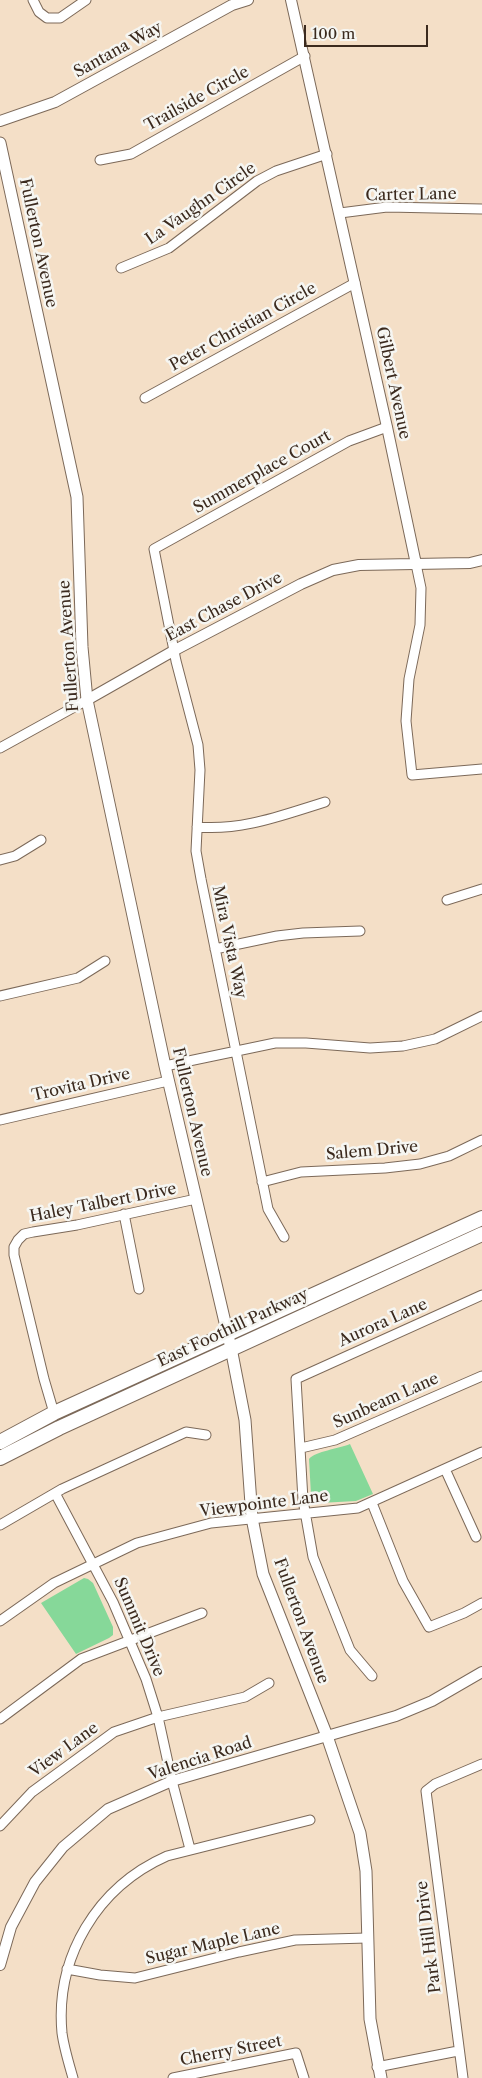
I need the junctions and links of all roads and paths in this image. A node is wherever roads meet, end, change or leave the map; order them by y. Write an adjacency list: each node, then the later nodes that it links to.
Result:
1 (32, 0): 2 (street)
2 (86, 0)
3 (248, 0): 6 (street, Santana Way)
4 (291, 0): 5 (street, Gilbert Avenue)
5 (305, 56): 8 (street, Gilbert Avenue); 9 (street, Trailside Circle)
6 (0, 121)
7 (0, 143): 20 (main road, Fullerton Avenue)
8 (327, 154): 11 (street, Gilbert Avenue); 12 (street, La Vaughn Circle)
9 (100, 160)
10 (482, 209): 11 (street, Carter Lane)
11 (340, 213): 13 (street, Gilbert Avenue)
12 (121, 268)
13 (355, 283): 14 (street, Peter Christian Circle); 15 (street, Gilbert Avenue)
14 (145, 398)
15 (387, 427): 16 (street, Summerplace Court); 18 (street, Gilbert Avenue)
16 (154, 549): 19 (street, Mira Vista Way)
17 (482, 560): 18 (street, East Chase Drive)
18 (416, 564): 19 (street, East Chase Drive); 22 (street, Gilbert Avenue)
19 (175, 650): 20 (street, East Chase Drive); 24 (street, Mira Vista Way)
20 (87, 700): 21 (street, East Chase Drive); 35 (main road, Fullerton Avenue)
21 (0, 748)
22 (482, 769)
23 (325, 802): 24 (street)
24 (197, 827): 30 (street, Mira Vista Way)
25 (41, 840): 26 (street)
26 (0, 860)
27 (482, 889): 28 (street)
28 (447, 900)
29 (360, 931): 30 (street)
30 (215, 949): 34 (street, Mira Vista Way)
31 (105, 961): 32 (street)
32 (0, 996)
33 (482, 1016): 34 (street)
34 (237, 1052): 35 (street); 39 (street, Mira Vista Way)
35 (165, 1066): 36 (main road, Fullerton Avenue)
36 (168, 1081): 37 (street, Trovita Drive); 40 (main road, Fullerton Avenue)
37 (0, 1120)
38 (482, 1140): 39 (street, Salem Drive)
39 (262, 1182): 44 (street, Mira Vista Way)
40 (196, 1199): 41 (street, Haley Talbert Drive); 47 (main road, Fullerton Avenue)
41 (124, 1214): 45 (street); 50 (street, Haley Talbert Drive)
42 (482, 1218): 47 (main road, East Foothill Parkway)
43 (482, 1234): 48 (main road, East Foothill Parkway)
44 (284, 1237)
45 (139, 1289)
46 (482, 1295): 53 (street, Aurora Lane)
47 (227, 1334): 48 (main road, Fullerton Avenue); 50 (main road, East Foothill Parkway)
48 (230, 1348): 55 (main road, East Foothill Parkway); 60 (main road, Fullerton Avenue)
49 (482, 1376): 53 (street, Sunbeam Lane)
50 (54, 1414): 52 (main road, East Foothill Parkway)
51 (206, 1434): 57 (street)
52 (0, 1442)
53 (301, 1448): 59 (street)
54 (482, 1452): 56 (street, Viewpointe Lane)
55 (0, 1458)
56 (445, 1469): 58 (street, Viewpointe Lane); 62 (street)
57 (55, 1493): 61 (street); 63 (street, Summit Drive)
58 (372, 1503): 59 (street, Viewpointe Lane); 64 (street)
59 (304, 1512): 60 (street, Viewpointe Lane); 69 (street)
60 (252, 1518): 63 (street, Viewpointe Lane); 73 (main road, Fullerton Avenue)
61 (0, 1525)
62 (476, 1537)
63 (94, 1563): 66 (street, Viewpointe Lane); 67 (street, Summit Drive)
64 (482, 1603)
65 (202, 1613): 67 (street)
66 (0, 1620)
67 (130, 1640): 71 (street, Summit Drive); 72 (street)
68 (482, 1672): 73 (street, Valencia Road)
69 (372, 1676)
70 (270, 1683): 71 (street, View Lane)
71 (158, 1717): 75 (street, Summit Drive); 77 (street, View Lane)
72 (0, 1719)
73 (326, 1736): 75 (street, Valencia Road); 79 (main road, Fullerton Avenue)
74 (482, 1764): 82 (street, Park Hill Drive)
75 (172, 1781): 78 (street, Summit Drive); 80 (street, Valencia Road)
76 (310, 1820): 78 (street)
77 (0, 1826)
78 (190, 1849): 81 (street)
79 (367, 1938): 81 (street, Sugar Maple Lane); 83 (main road, Fullerton Avenue)
80 (0, 1965)
81 (68, 1969): 84 (street)
82 (458, 2051): 83 (street); 87 (street, Park Hill Drive)
83 (379, 2073)
84 (73, 2078)
85 (173, 2078): 86 (street, Cherry Street)
86 (304, 2078)
87 (463, 2078)

